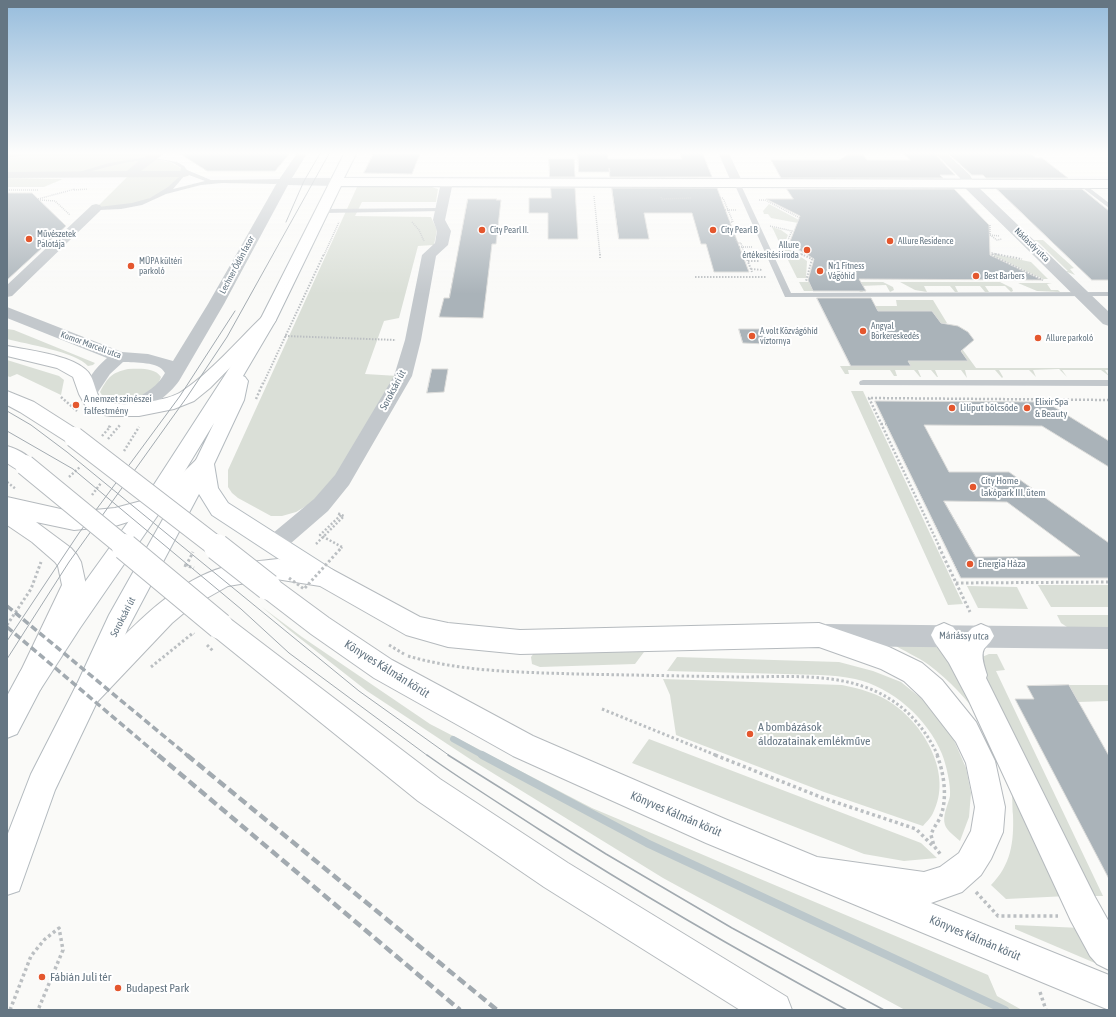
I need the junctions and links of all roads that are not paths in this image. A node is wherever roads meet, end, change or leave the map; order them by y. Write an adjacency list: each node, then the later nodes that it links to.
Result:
1 (149, 199): 9 (lane)
2 (274, 199): 18 (street, Lechner Ödön fasor)
3 (329, 199): 11 (main road, Soroksári út)
4 (443, 199): 10 (street, Soroksári út)
5 (745, 199): 13 (lane)
6 (984, 199): 13 (street, Nádasdy utca)
7 (1101, 199): 8 (lane)
8 (1109, 206)
9 (98, 208): 12 (street)
10 (441, 210): 11 (lane); 34 (street, Soroksári út)
11 (323, 211): 16 (main road, Soroksári út)
12 (7, 293)
13 (1082, 294): 14 (lane); 17 (street, Nádasdy utca)
14 (1109, 294)
15 (7, 312): 20 (street, Komor Marcell utca)
16 (268, 320): 21 (main road, Soroksári út); 28 (main road)
17 (1109, 321)
18 (196, 337): 22 (street, Lechner Ödön fasor); 23 (street, Lechner Ödön fasor)
19 (7, 351): 26 (main road)
20 (118, 357): 22 (street, Komor Marcell utca); 26 (street)
21 (245, 358): 30 (main road, Soroksári út); 32 (main road, Soroksári út)
22 (148, 359): 23 (street, Komor Marcell utca)
23 (174, 373): 28 (street, Lechner Ödön fasor)
24 (863, 382): 25 (lane)
25 (1109, 383)
26 (88, 394): 28 (main road)
27 (7, 397): 44 (main road, Könyves Kálmán körút, bridge)
28 (122, 411)
29 (16, 459): 48 (main road, bridge)
30 (204, 464): 32 (main road); 34 (main road); 42 (main road, Soroksári út)
31 (7, 505): 32 (main road)
32 (152, 506): 40 (main road, Soroksári út)
33 (7, 513): 40 (main road)
34 (283, 537): 35 (main road)
35 (317, 586): 36 (main road); 42 (main road)
36 (818, 635): 37 (street, Máriássy utca); 44 (main road)
37 (944, 635): 38 (street, Máriássy utca); 41 (main road)
38 (982, 636): 39 (street, Máriássy utca); 41 (main road)
39 (1109, 638)
40 (30, 681): 43 (main road, Soroksári út)
41 (979, 692): 46 (main road)
42 (87, 693): 45 (main road, Soroksári út)
43 (7, 724)
44 (818, 873): 47 (main road, Könyves Kálmán körút)
45 (7, 879)
46 (1109, 952)
47 (1109, 993)
48 (774, 1010)

